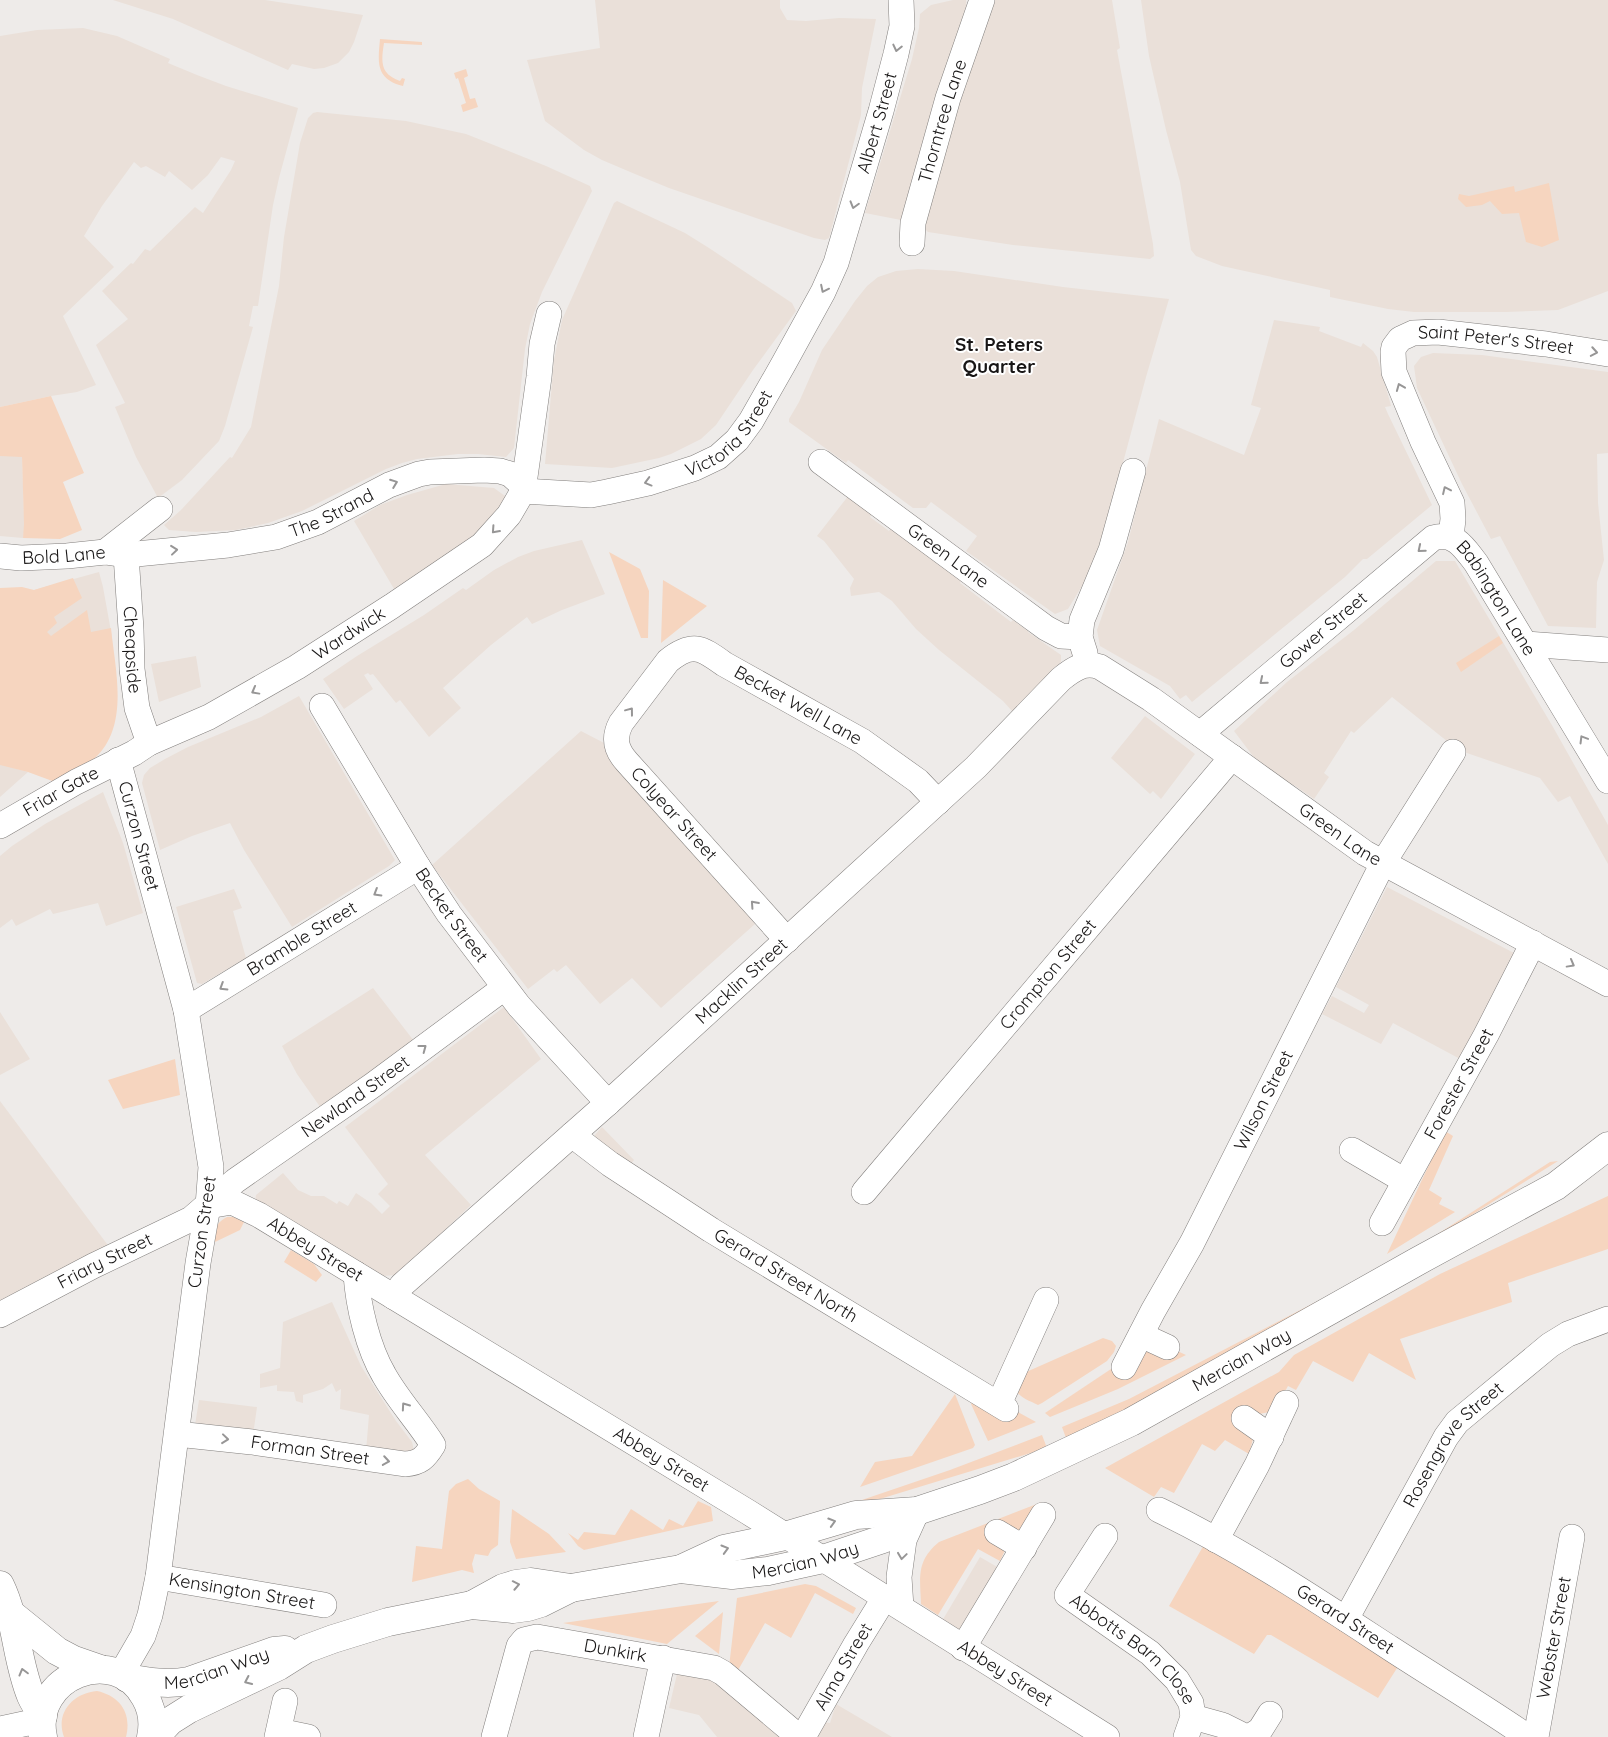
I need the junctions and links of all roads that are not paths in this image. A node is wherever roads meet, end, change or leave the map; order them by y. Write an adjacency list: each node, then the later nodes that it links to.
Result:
1 (901, 0): 4 (street, Albert Street, one-way to 4)
2 (982, 0): 3 (street, Thorntree Lane)
3 (912, 243)
4 (842, 244): 10 (street, Victoria Street, one-way to 10)
5 (549, 314): 10 (street)
6 (1393, 352): 7 (street, Saint Peter's Street, one-way to 7); 12 (street, Babington Lane, one-way to 6)
7 (1608, 354)
8 (820, 462): 15 (street, Green Lane)
9 (1133, 470): 15 (street)
10 (523, 491): 13 (street, The Strand, one-way to 10); 22 (street, Wardwick, one-way to 22)
11 (160, 509): 13 (street)
12 (1451, 537): 16 (street, Babington Lane); 21 (street, Gower Street, one-way to 21)
13 (115, 554): 14 (street, Bold Lane); 22 (street, Cheapside)
14 (0, 556)
15 (1080, 637): 18 (street)
16 (1526, 644): 17 (street); 26 (street, Babington Lane, one-way to 16)
17 (1607, 650)
18 (1088, 665): 21 (street, Green Lane); 27 (street, Macklin Street)
19 (654, 679): 27 (street, Becket Well Lane); 31 (street, Colyear Street, one-way to 19)
20 (322, 706): 30 (street, Becket Street)
21 (1200, 734): 24 (street, Green Lane)
22 (148, 743): 25 (street, Friar Gate)
23 (1452, 752): 29 (street, Wilson Street)
24 (1232, 757): 29 (street, Green Lane); 43 (street, Crompton Street)
25 (118, 760): 28 (street, Friar Gate); 35 (street, Curzon Street)
26 (1608, 781)
27 (938, 802): 31 (street, Macklin Street)
28 (0, 826)
29 (1383, 863): 32 (street, Green Lane); 51 (street, Wilson Street)
30 (418, 867): 34 (street, Becket Street); 35 (street, Bramble Street, one-way to 35)
31 (787, 940): 36 (street, Macklin Street)
32 (1533, 943): 33 (street, Green Lane, one-way to 33); 41 (street, Forester Street)
33 (1608, 984)
34 (504, 988): 36 (street, Becket Street); 44 (street, Newland Street, one-way to 34)
35 (186, 1010): 44 (street, Curzon Street)
36 (608, 1103): 37 (street, Macklin Street)
37 (572, 1135): 47 (street, Macklin Street); 48 (street, Gerard Street North)
38 (1608, 1146): 42 (main road, Mercian Way)
39 (1352, 1150): 41 (street)
40 (1608, 1168): 42 (main road, Mercian Way)
41 (1405, 1181): 45 (street, Forester Street)
42 (1556, 1186): 59 (main road, Mercian Way)
43 (864, 1192)
44 (208, 1206): 46 (street, Abbey Street); 49 (street, Friary Street); 56 (street, Curzon Street)
45 (1382, 1224)
46 (356, 1274): 47 (street, Abbey Street); 56 (street, Forman Street, one-way to 46)
47 (394, 1297): 62 (street, Abbey Street)
48 (1046, 1300)
49 (0, 1315)
50 (1608, 1319): 74 (street, Rosengrave Street)
51 (1141, 1335): 52 (street); 53 (street, Wilson Street)
52 (1166, 1347)
53 (1124, 1367)
54 (1286, 1404): 57 (street)
55 (1244, 1418): 57 (street)
56 (177, 1434): 69 (street, Curzon Street)
57 (1271, 1436): 65 (street)
58 (1158, 1510): 65 (street, Gerard Street)
59 (917, 1511): 62 (main road, Mercian Way, one-way to 59); 67 (main road, Mercian Way); 71 (street, one-way to 71)
60 (1042, 1516): 66 (street)
61 (997, 1532): 66 (street)
62 (785, 1536): 67 (street, Abbey Street); 68 (main road, Mercian Way, one-way to 62)
63 (1105, 1536): 82 (street, Abbotts Barn Close)
64 (1572, 1537): 95 (street, Webster Street)
65 (1216, 1540): 74 (street, Gerard Street)
66 (1024, 1548): 75 (street)
67 (823, 1559): 68 (main road, Mercian Way); 71 (street, Abbey Street)
68 (681, 1569): 76 (main road, Mercian Way)
69 (158, 1577): 72 (street, Kensington Street); 78 (street, Curzon Street)
70 (0, 1586): 73 (main road)
71 (893, 1602): 75 (street, Abbey Street); 90 (street, Alma Street)
72 (324, 1605)
73 (10, 1613): 78 (main road); 81 (main road, one-way to 73)
74 (1346, 1619): 94 (street, Gerard Street)
75 (963, 1648): 91 (street, Abbey Street)
76 (306, 1649): 78 (main road, Mercian Way); 86 (main road, Mercian Way, one-way to 86)
77 (663, 1658): 88 (street, Dunkirk); 89 (street); 90 (street, Dunkirk)
78 (116, 1674): 81 (main road); 85 (main road)
79 (285, 1701): 84 (street)
80 (1270, 1714): 93 (street)
81 (43, 1724): 83 (street)
82 (1190, 1727): 92 (street, Abbotts Barn Close)
83 (0, 1729)
84 (278, 1734): 87 (street)
85 (151, 1737)
86 (155, 1737)
87 (308, 1737)
88 (494, 1737)
89 (646, 1737)
90 (801, 1737)
91 (1107, 1737)
92 (1246, 1737)
93 (1250, 1737)
94 (1528, 1737)
95 (1536, 1737)

